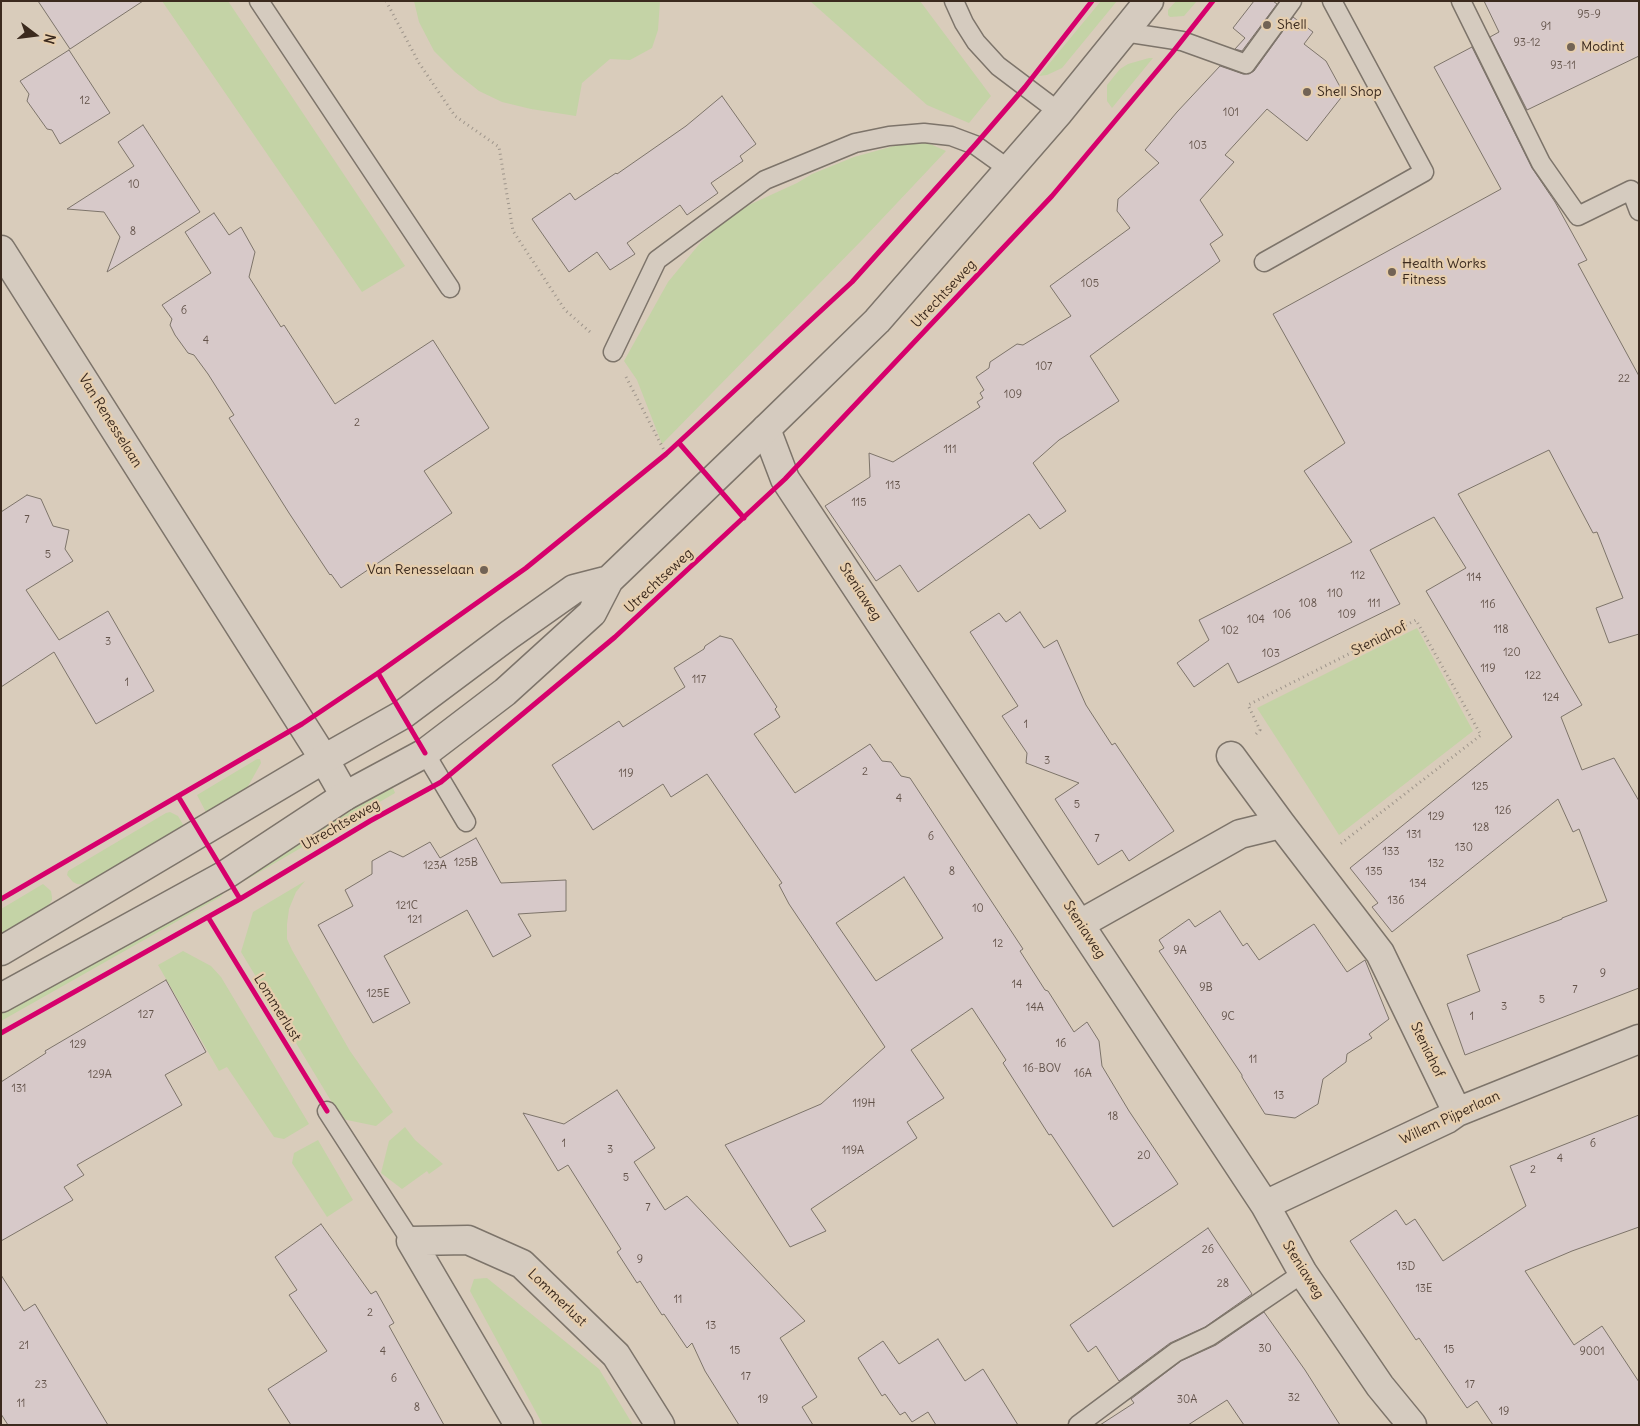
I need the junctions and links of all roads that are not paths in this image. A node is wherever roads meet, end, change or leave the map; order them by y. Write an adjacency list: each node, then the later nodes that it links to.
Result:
1 (259, 1): 13 (lane)
2 (954, 1): 8 (lane)
3 (1149, 1): 7 (street, Utrechtseweg)
4 (1292, 1): 7 (lane)
5 (1332, 1): 12 (lane)
6 (1461, 1): 10 (lane)
7 (1124, 32): 8 (street, Utrechtseweg)
8 (1059, 112): 9 (street, Utrechtseweg)
9 (1010, 170): 14 (lane); 15 (street, Utrechtseweg)
10 (1639, 211)
11 (1, 250): 19 (street, Van Renesselaan)
12 (1264, 262)
13 (450, 288)
14 (614, 352)
15 (766, 429): 16 (street, Utrechtseweg); 23 (street, Steniaweg)
16 (609, 580): 17 (street, Utrechtseweg); 19 (street, Utrechtseweg)
17 (425, 753): 20 (street, Utrechtseweg); 21 (lane)
18 (1231, 756): 22 (street, Steniahof)
19 (324, 759): 20 (street, Van Renesselaan); 24 (street, Utrechtseweg)
20 (345, 796): 25 (street, Utrechtseweg)
21 (466, 822)
22 (1281, 824): 23 (street); 28 (street, Steniahof)
23 (1080, 924): 29 (street, Steniaweg)
24 (1, 951)
25 (1, 998)
26 (1639, 1039): 28 (street, Willem Pijperlaan)
27 (327, 1111): 30 (lane)
28 (1457, 1112): 29 (street, Willem Pijperlaan)
29 (1265, 1205): 31 (street, Steniaweg)
30 (411, 1241): 32 (street); 33 (street, Lommerlust)
31 (1303, 1273): 34 (lane); 35 (street, Steniaweg)
32 (519, 1425)
33 (660, 1425)
34 (1078, 1425)
35 (1412, 1425)

